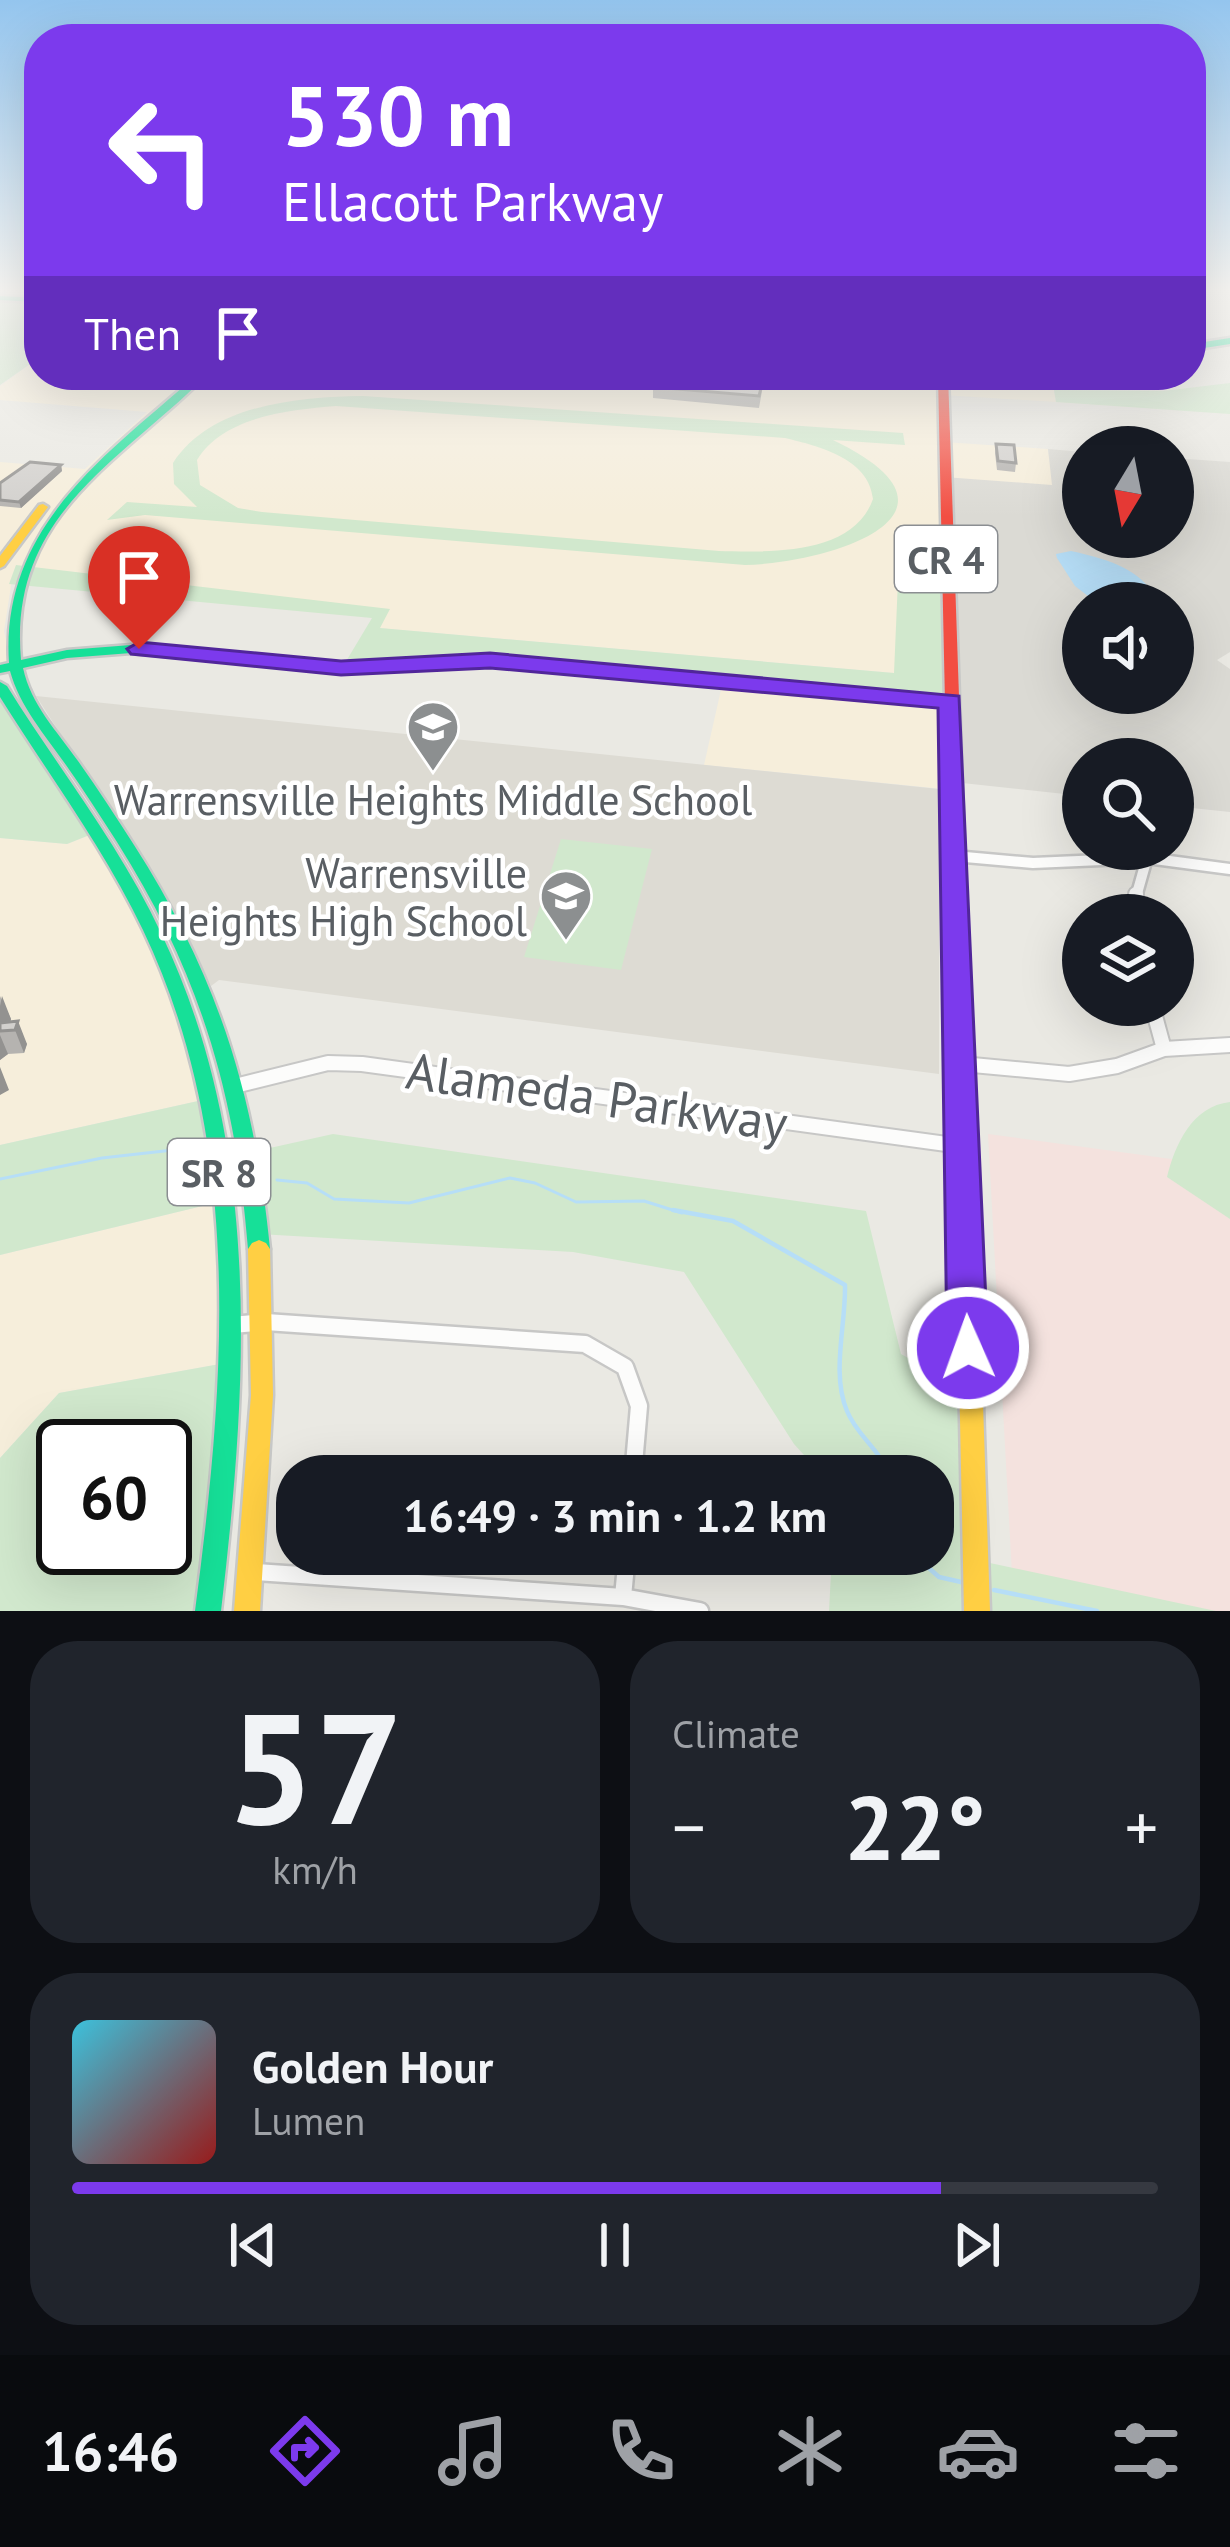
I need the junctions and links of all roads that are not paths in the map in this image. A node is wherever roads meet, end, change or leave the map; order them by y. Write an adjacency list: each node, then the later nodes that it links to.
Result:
1 (177, 390): 3 (main road, SR 8)
2 (943, 390): 7 (main road, CR 4)
3 (96, 466): 4 (main road, SR 8); 5 (main road, SR 8)
4 (0, 564)
5 (6, 668): 7 (main road); 16 (main road, SR 8)
6 (0, 686): 19 (main road, SR 8)
7 (951, 701): 8 (main road, CR 4)
8 (955, 856): 9 (street); 15 (main road, CR 4)
9 (1062, 862)
10 (1194, 864): 11 (street)
11 (1230, 869)
12 (1158, 1026): 14 (street)
13 (1230, 1045): 14 (street)
14 (1165, 1049): 15 (street)
15 (959, 1064): 17 (main road, CR 4)
16 (235, 1086): 17 (street, Alameda Parkway); 18 (main road, SR 8)
17 (961, 1146): 24 (main road, CR 4)
18 (266, 1322): 19 (street); 20 (street); 21 (main road, SR 8)
19 (232, 1325): 25 (main road, SR 8)
20 (635, 1455)
21 (253, 1572): 23 (street); 26 (main road, SR 8)
22 (625, 1575): 23 (street)
23 (623, 1597): 27 (street)
24 (977, 1609)
25 (208, 1611)
26 (247, 1611)
27 (700, 1611)

